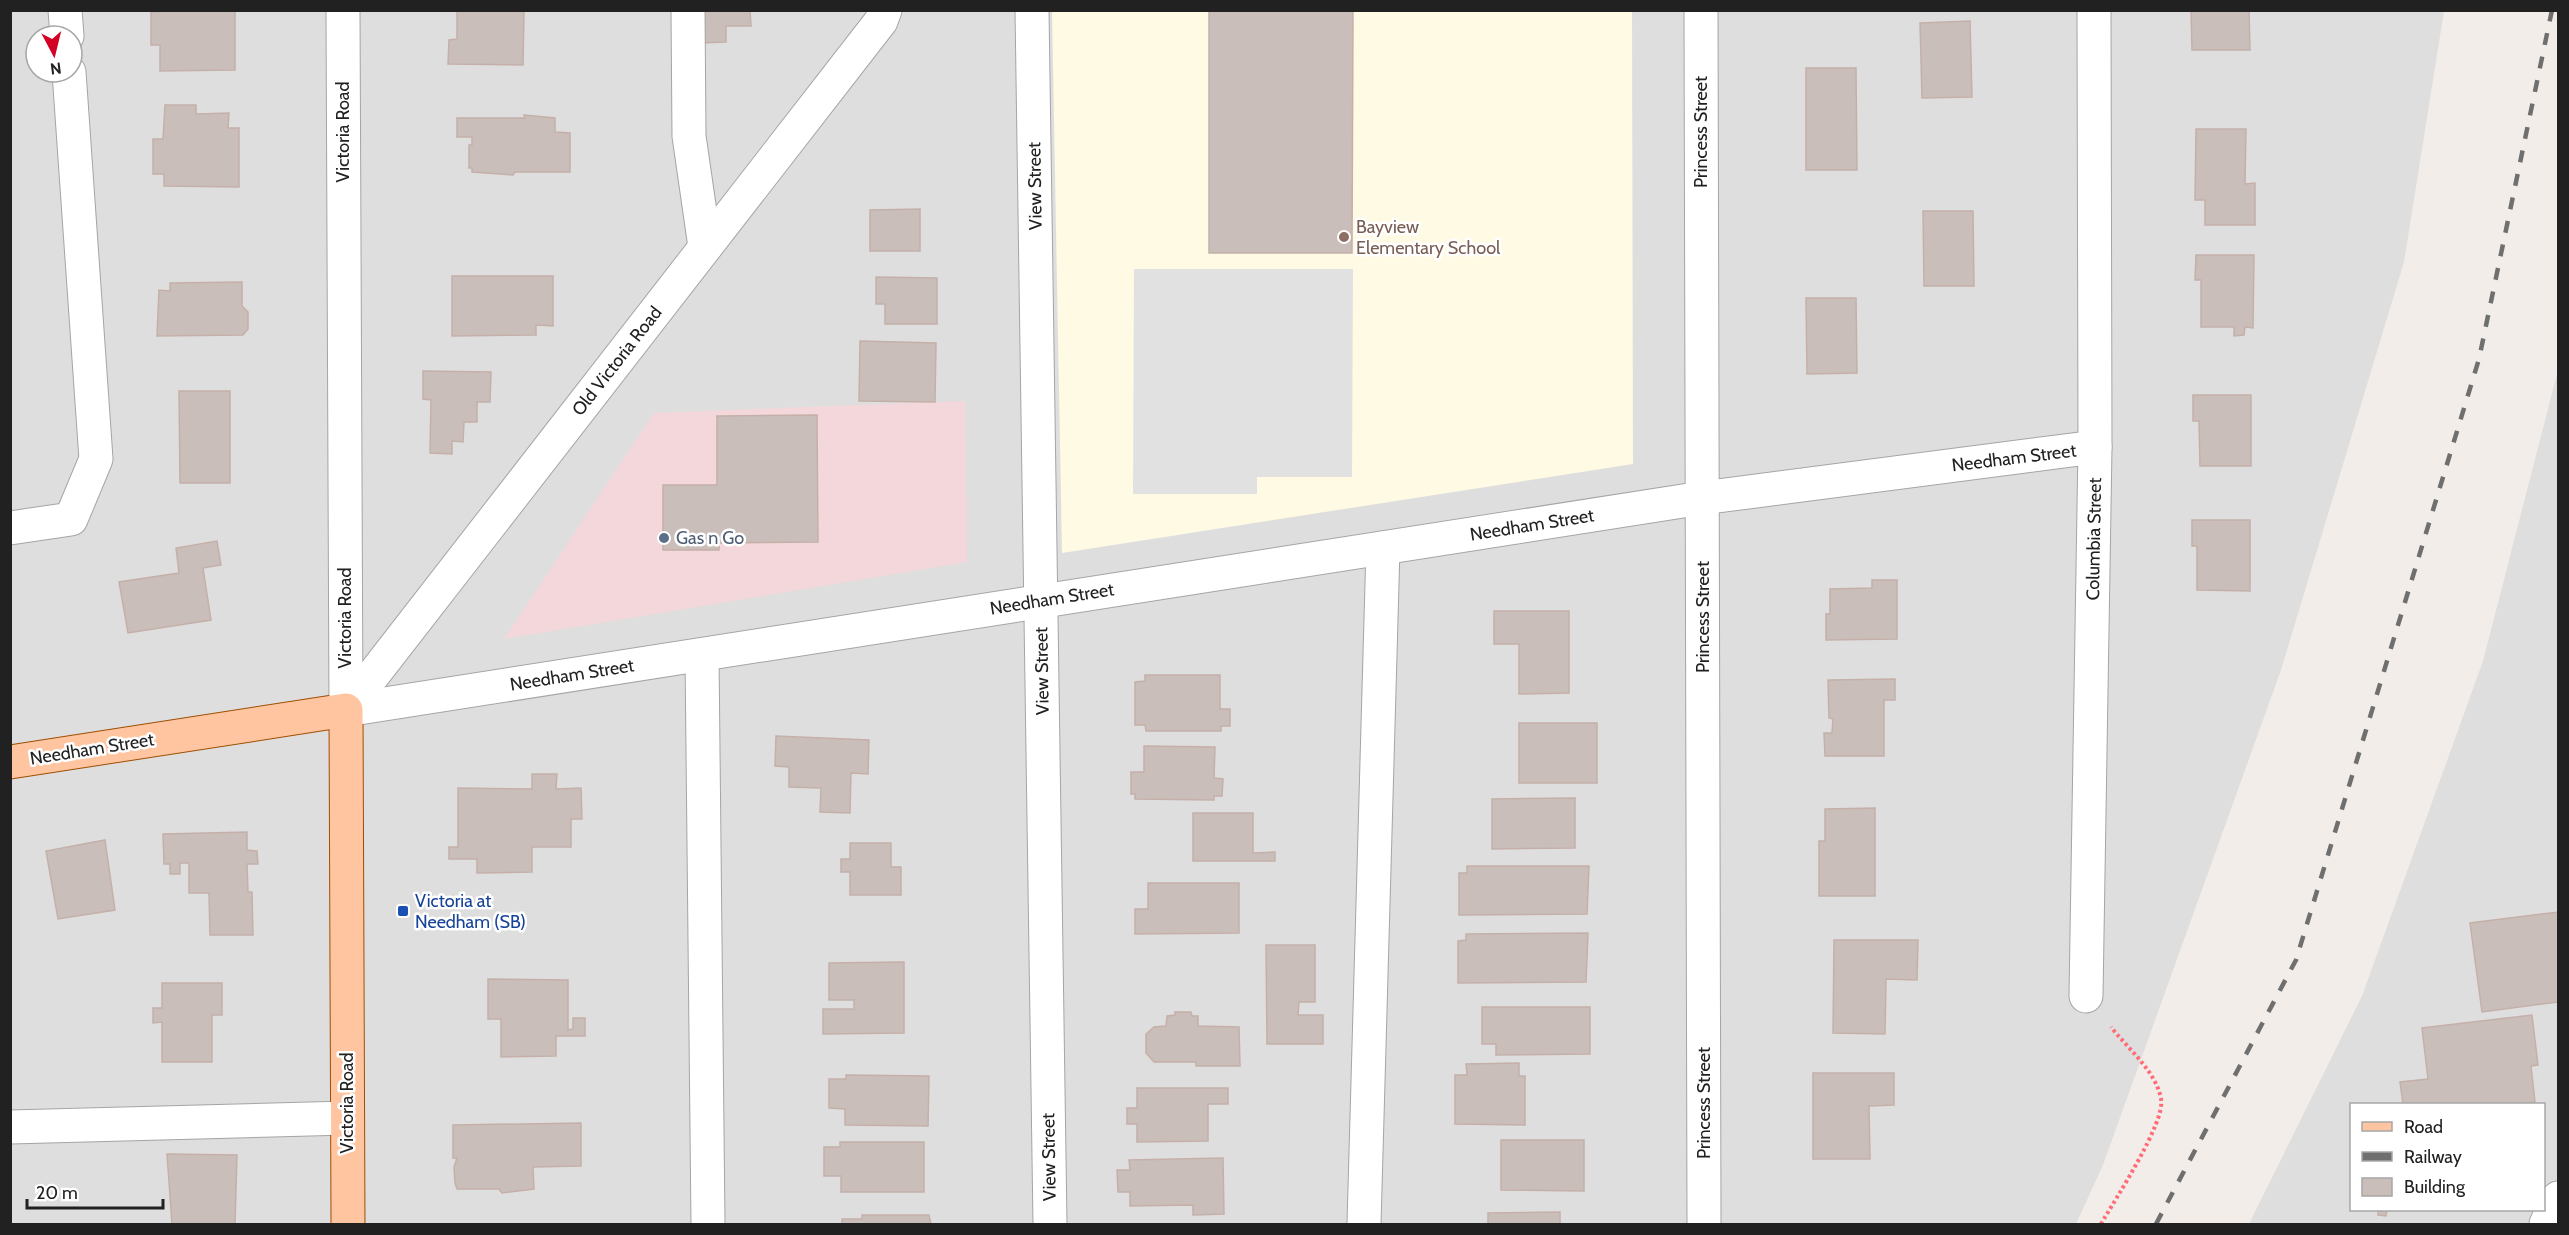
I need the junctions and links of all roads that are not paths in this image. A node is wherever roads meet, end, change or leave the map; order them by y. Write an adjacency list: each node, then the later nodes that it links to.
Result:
1 (343, 10): 15 (street, Victoria Road)
2 (688, 10): 8 (street)
3 (885, 10): 8 (street, Old Victoria Road)
4 (1032, 10): 13 (street, View Street)
5 (1701, 10): 10 (street, Princess Street)
6 (2094, 10): 9 (street, Columbia Street)
7 (70, 84): 11 (street)
8 (705, 247): 15 (street, Old Victoria Road)
9 (2095, 447): 10 (street, Needham Street); 17 (street, Columbia Street)
10 (1702, 498): 12 (street, Needham Street); 25 (street, Princess Street)
11 (10, 528)
12 (1383, 548): 13 (street, Needham Street); 24 (street)
13 (1041, 600): 14 (street, Needham Street); 23 (street, View Street)
14 (702, 655): 15 (street, Needham Street); 22 (street)
15 (346, 710): 16 (main road, Needham Street); 18 (main road, Victoria Road)
16 (10, 762)
17 (2086, 996)
18 (347, 1118): 19 (street); 21 (main road, Victoria Road)
19 (10, 1127)
20 (2559, 1198): 26 (street)
21 (348, 1224)
22 (708, 1224)
23 (1050, 1224)
24 (1364, 1224)
25 (1704, 1224)
26 (2546, 1224)

